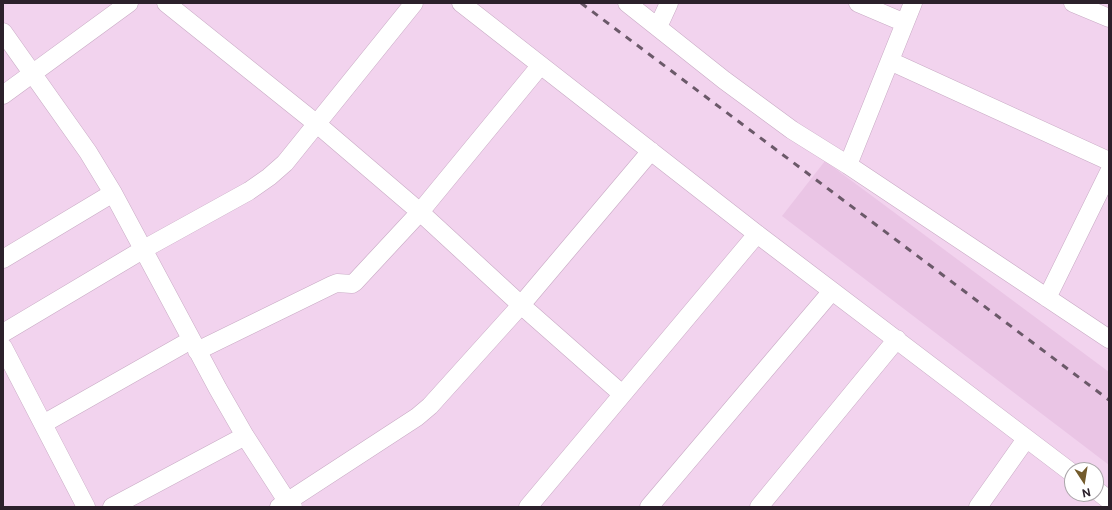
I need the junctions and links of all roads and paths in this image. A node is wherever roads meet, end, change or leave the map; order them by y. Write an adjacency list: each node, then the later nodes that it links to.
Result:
1 (129, 3): 16 (street)
2 (166, 3): 18 (street)
3 (414, 3): 18 (street)
4 (461, 3): 15 (street)
5 (628, 3): 12 (street)
6 (668, 3): 12 (street)
7 (858, 3): 11 (street)
8 (913, 3): 11 (street)
9 (1082, 5): 10 (street)
10 (1109, 18)
11 (905, 23): 14 (street)
12 (658, 27): 21 (street)
13 (3, 32): 16 (street)
14 (890, 60): 20 (street); 21 (street)
15 (540, 66): 19 (street); 24 (street)
16 (33, 74): 17 (street); 23 (street)
17 (3, 95)
18 (317, 124): 24 (street); 26 (street)
19 (651, 151): 25 (street); 30 (street)
20 (1109, 160)
21 (848, 165): 29 (street)
22 (1109, 172): 29 (street)
23 (113, 193): 26 (street); 27 (street)
24 (420, 212): 30 (street); 34 (street)
25 (757, 234): 28 (street); 36 (street)
26 (144, 249): 31 (street); 34 (street)
27 (3, 259)
28 (832, 291): 32 (street); 45 (street)
29 (1047, 298): 33 (street)
30 (521, 305): 36 (street); 41 (street)
31 (3, 333)
32 (897, 339): 39 (street); 46 (street)
33 (1109, 339)
34 (194, 346): 37 (street); 38 (street)
35 (3, 347): 37 (street)
36 (622, 394): 44 (street)
37 (43, 424): 42 (street)
38 (245, 436): 41 (street); 43 (street)
39 (1026, 439): 40 (street); 47 (street)
40 (1064, 467)
41 (286, 505)
42 (86, 507)
43 (112, 507)
44 (528, 507)
45 (649, 507)
46 (759, 507)
47 (978, 507)

